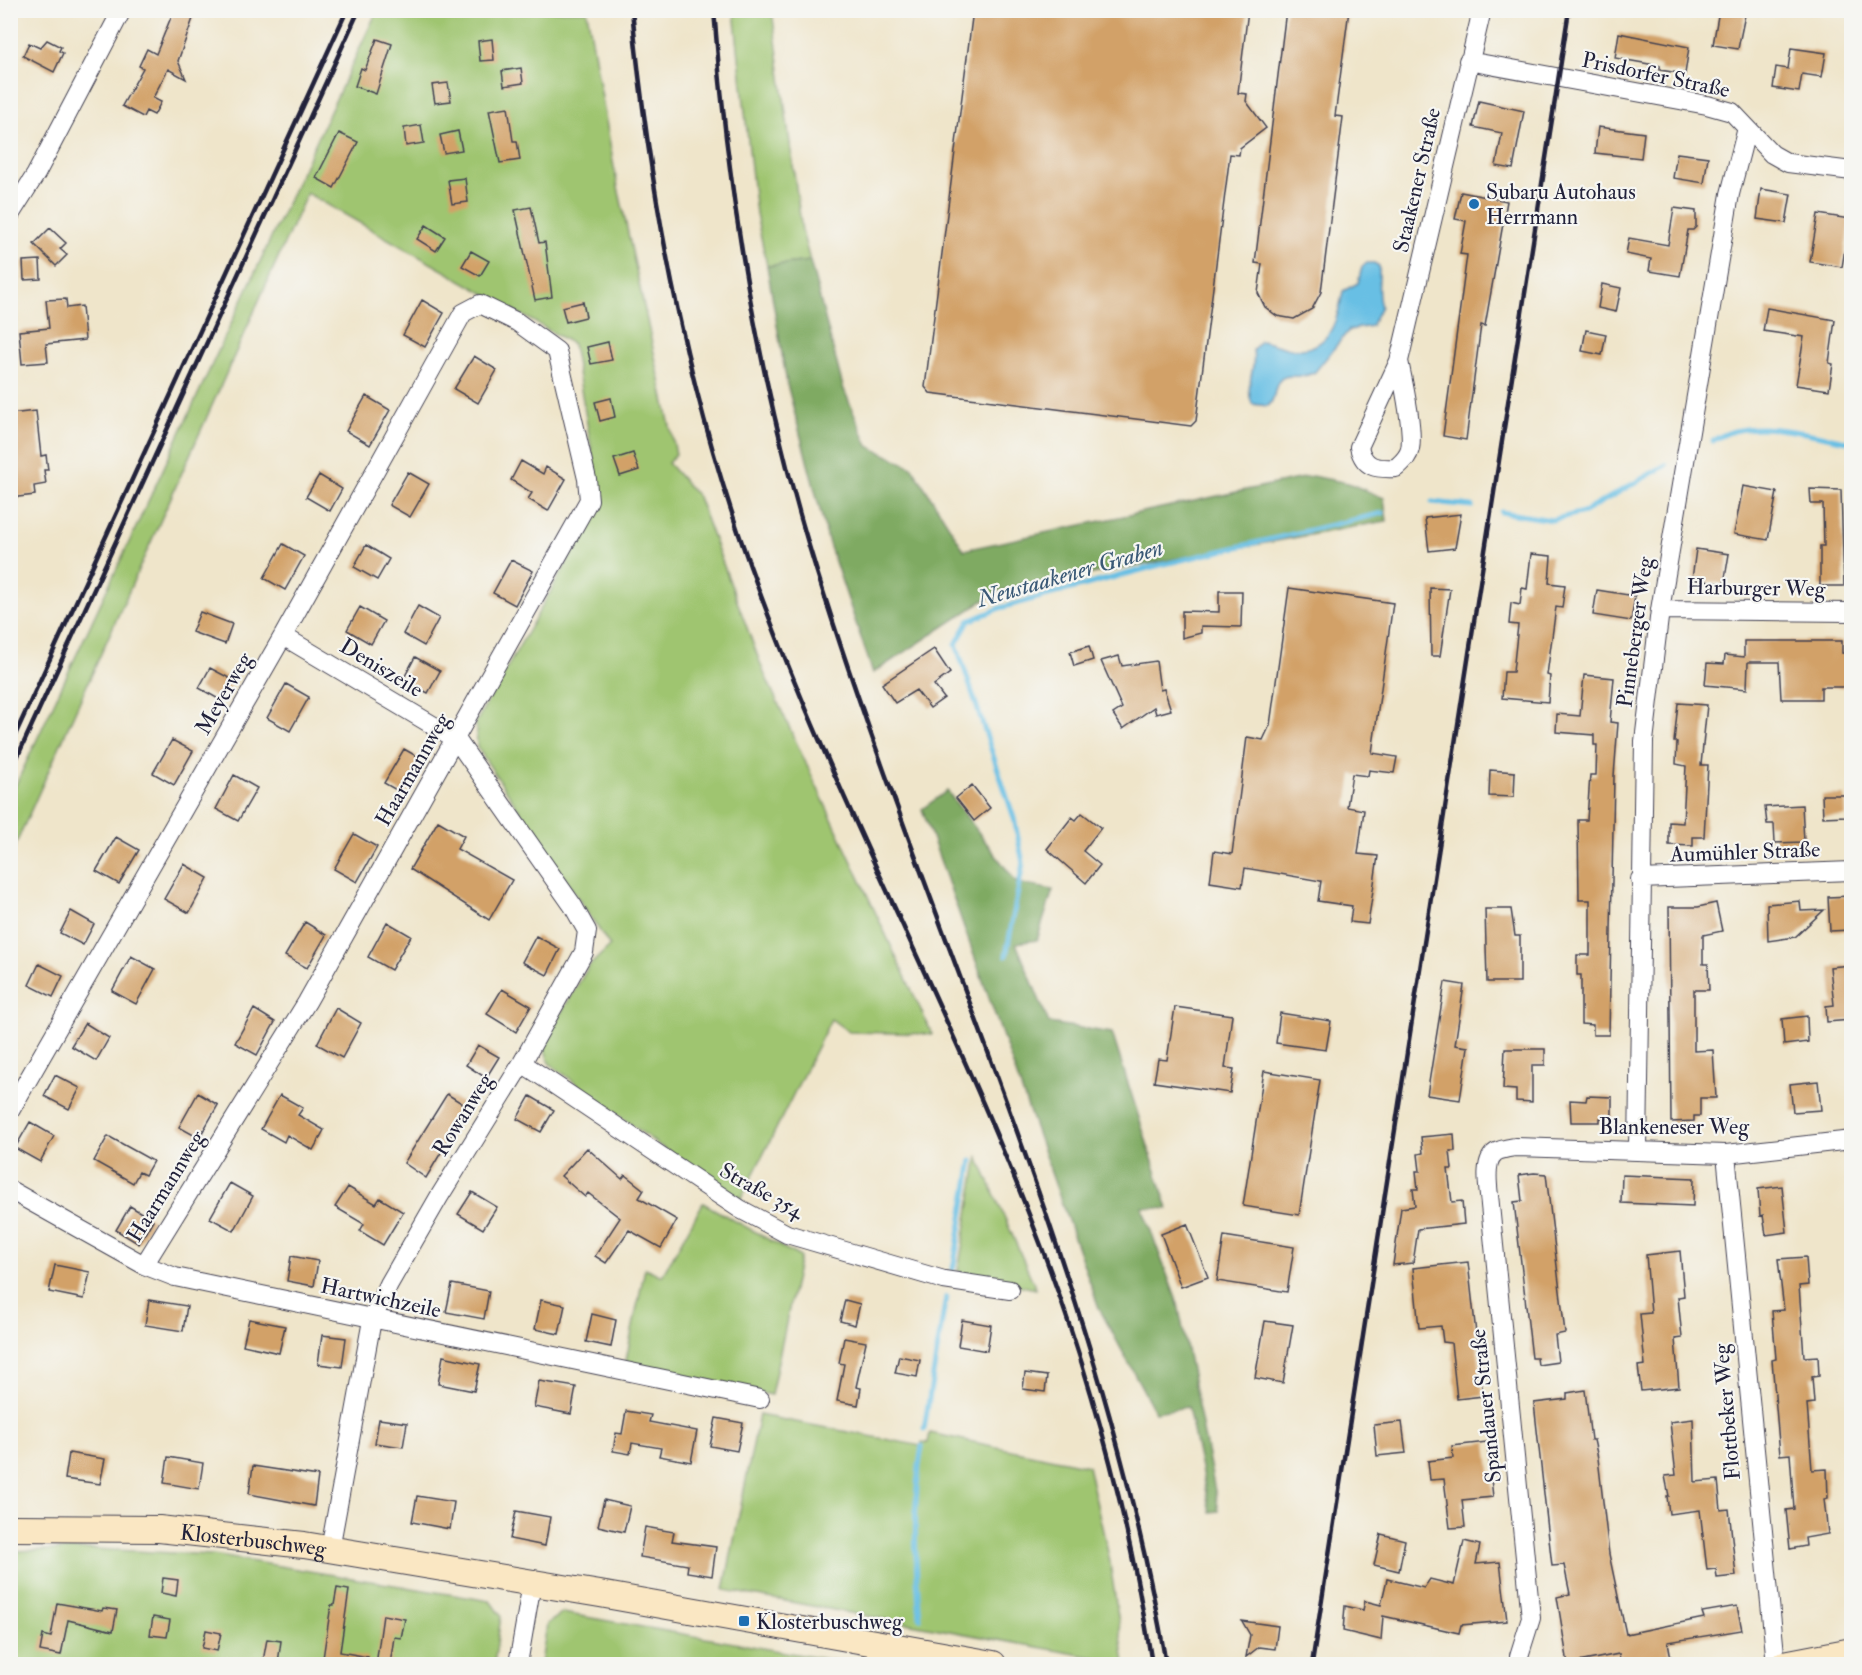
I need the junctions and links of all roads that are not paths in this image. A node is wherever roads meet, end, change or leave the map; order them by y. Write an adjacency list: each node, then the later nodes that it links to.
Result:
1 (122, 10): 6 (street)
2 (1482, 10): 3 (street, Staakener Straße)
3 (1468, 61): 4 (street, Prisdorfer Straße); 8 (street, Staakener Straße)
4 (1747, 128): 5 (street, Prisdorfer Straße); 9 (street, Pinneberger Weg)
5 (1851, 171)
6 (10, 215)
7 (480, 304): 11 (street, Meyerweg); 12 (street, Haarmannweg)
8 (1399, 361): 8 (street, Staakener Straße)
9 (1660, 610): 10 (street, Harburger Weg); 14 (street, Pinneberger Weg)
10 (1851, 612)
11 (283, 636): 12 (street, Deniszeile); 16 (street, Meyerweg)
12 (456, 739): 15 (street, Rowanweg); 22 (street, Haarmannweg)
13 (1851, 871): 14 (street, Aumühler Straße)
14 (1640, 879): 18 (street, Pinneberger Weg)
15 (522, 1063): 23 (street, Straße 354); 24 (street, Rowanweg)
16 (10, 1111)
17 (1851, 1140): 20 (street, Blankeneser Weg)
18 (1638, 1150): 19 (street, Blankeneser Weg); 20 (street, Blankeneser Weg)
19 (1497, 1152): 30 (street, Spandauer Straße)
20 (1726, 1154): 33 (street, Flottbeker Weg)
21 (10, 1190): 22 (street, Hartwichzeile)
22 (144, 1265): 24 (street, Hartwichzeile)
23 (1010, 1290)
24 (372, 1320): 25 (street, Hartwichzeile); 27 (street, Rowanweg)
25 (760, 1399)
26 (10, 1528): 27 (street, Klosterbuschweg)
27 (330, 1549): 28 (street, Klosterbuschweg)
28 (532, 1582): 31 (street); 32 (street, Klosterbuschweg)
29 (1851, 1651): 34 (street)
30 (1519, 1656)
31 (518, 1665)
32 (993, 1665)
33 (1776, 1665)
34 (1784, 1665)

